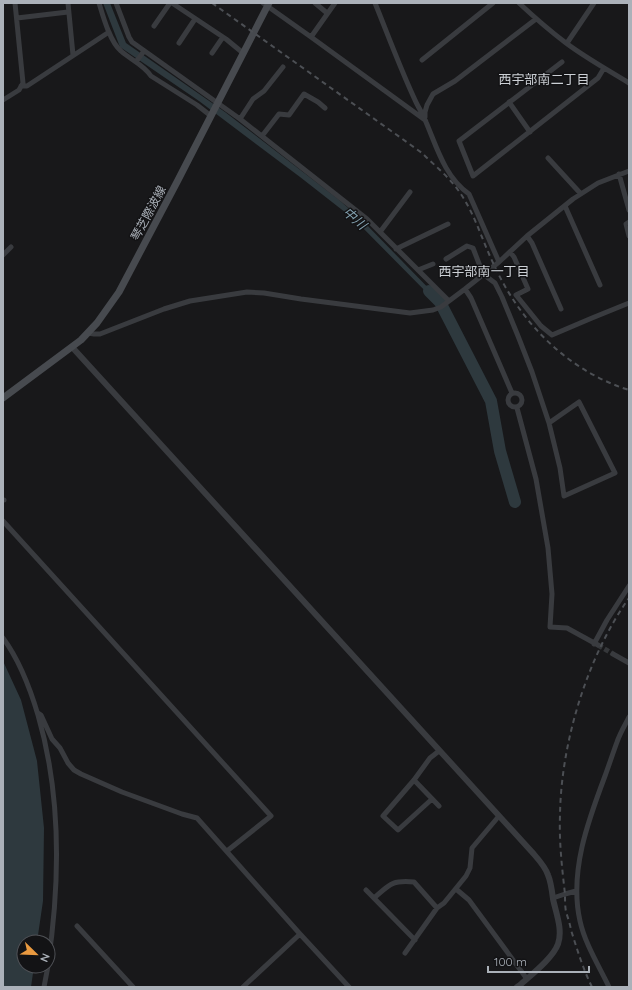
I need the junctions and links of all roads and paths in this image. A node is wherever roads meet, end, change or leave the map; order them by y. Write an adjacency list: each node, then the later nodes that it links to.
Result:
1 (15, 3): 15 (street)
2 (68, 3): 13 (street)
3 (99, 3): 19 (street)
4 (116, 3): 24 (street)
5 (171, 3): 16 (street); 18 (street)
6 (315, 3): 14 (street)
7 (335, 3): 14 (street)
8 (375, 3): 41 (street)
9 (493, 3): 28 (street)
10 (519, 3): 17 (street)
11 (594, 3): 23 (street)
12 (266, 4): 21 (street); 26 (main road, 琴芝際波線)
13 (68, 12): 15 (street); 27 (street)
14 (327, 13): 21 (street)
15 (17, 18): 34 (street)
16 (195, 19): 20 (street); 22 (street)
17 (536, 19): 23 (street); 41 (street)
18 (154, 26)
19 (109, 32): 27 (street); 29 (street)
20 (223, 37): 25 (street); 26 (street)
21 (311, 37): 41 (street)
22 (179, 43)
23 (567, 43): 32 (street)
24 (143, 52): 29 (street); 37 (street)
25 (212, 53)
26 (243, 53): 37 (main road, 琴芝際波線)
27 (73, 55): 34 (street)
28 (422, 60)
29 (137, 61): 39 (street)
30 (562, 62): 36 (street)
31 (283, 67): 40 (street)
32 (604, 68): 33 (street); 42 (street)
33 (629, 83)
34 (21, 86): 35 (street)
35 (3, 100)
36 (509, 102): 42 (street); 42 (street)
37 (217, 104): 39 (main road, 琴芝際波線); 40 (street)
38 (325, 108): 43 (street)
39 (212, 115): 70 (main road, 琴芝際波線)
40 (240, 119): 43 (street)
41 (426, 121): 61 (street)
42 (530, 132)
43 (262, 136): 53 (street)
44 (548, 158): 48 (street)
45 (629, 171): 46 (street)
46 (619, 174): 48 (street); 50 (street)
47 (410, 192): 53 (street)
48 (581, 194): 49 (street)
49 (565, 206): 54 (street); 65 (street)
50 (629, 210)
51 (629, 222): 55 (street)
52 (448, 224): 57 (street)
53 (380, 232): 57 (street)
54 (527, 236): 58 (street); 69 (street)
55 (629, 236)
56 (11, 247): 59 (street)
57 (396, 248): 63 (street)
58 (510, 252): 61 (street); 68 (street)
59 (3, 255)
60 (446, 259): 64 (street)
61 (499, 262): 64 (street)
62 (433, 264): 63 (street)
63 (418, 270): 67 (street)
64 (483, 274): 66 (street); 75 (street)
65 (600, 285)
66 (465, 289): 67 (street); 72 (street)
67 (449, 302): 70 (street)
68 (629, 303)
69 (561, 309)
70 (88, 333): 71 (main road, 琴芝際波線)
71 (72, 347): 73 (main road, 琴芝際波線); 83 (street)
72 (512, 393): 74 (street); 74 (street)
73 (3, 398)
74 (517, 408): 77 (street)
75 (549, 423): 75 (street)
76 (3, 521): 88 (street)
77 (629, 586)
78 (3, 638): 81 (street)
79 (613, 654): 80 (street)
80 (629, 663)
81 (38, 713): 88 (street); 96 (street)
82 (629, 717): 91 (street)
83 (439, 751): 84 (street); 87 (street)
84 (414, 780): 85 (street); 85 (street)
85 (432, 799): 86 (street)
86 (439, 806)
87 (499, 816): 89 (street); 93 (street)
88 (227, 851): 97 (street)
89 (456, 889): 94 (street); 101 (street)
90 (366, 890): 92 (street)
91 (576, 891): 93 (street); 107 (street)
92 (374, 898): 94 (street); 98 (street)
93 (553, 898): 101 (street)
94 (438, 908): 98 (street)
95 (77, 926): 103 (street)
96 (52, 934)
97 (300, 934): 104 (street); 105 (street)
98 (415, 940): 99 (street)
99 (405, 953)
100 (46, 974): 102 (street)
101 (527, 979): 106 (street)
102 (44, 987)
103 (133, 987)
104 (243, 987)
105 (349, 987)
106 (517, 987)
107 (609, 987)

